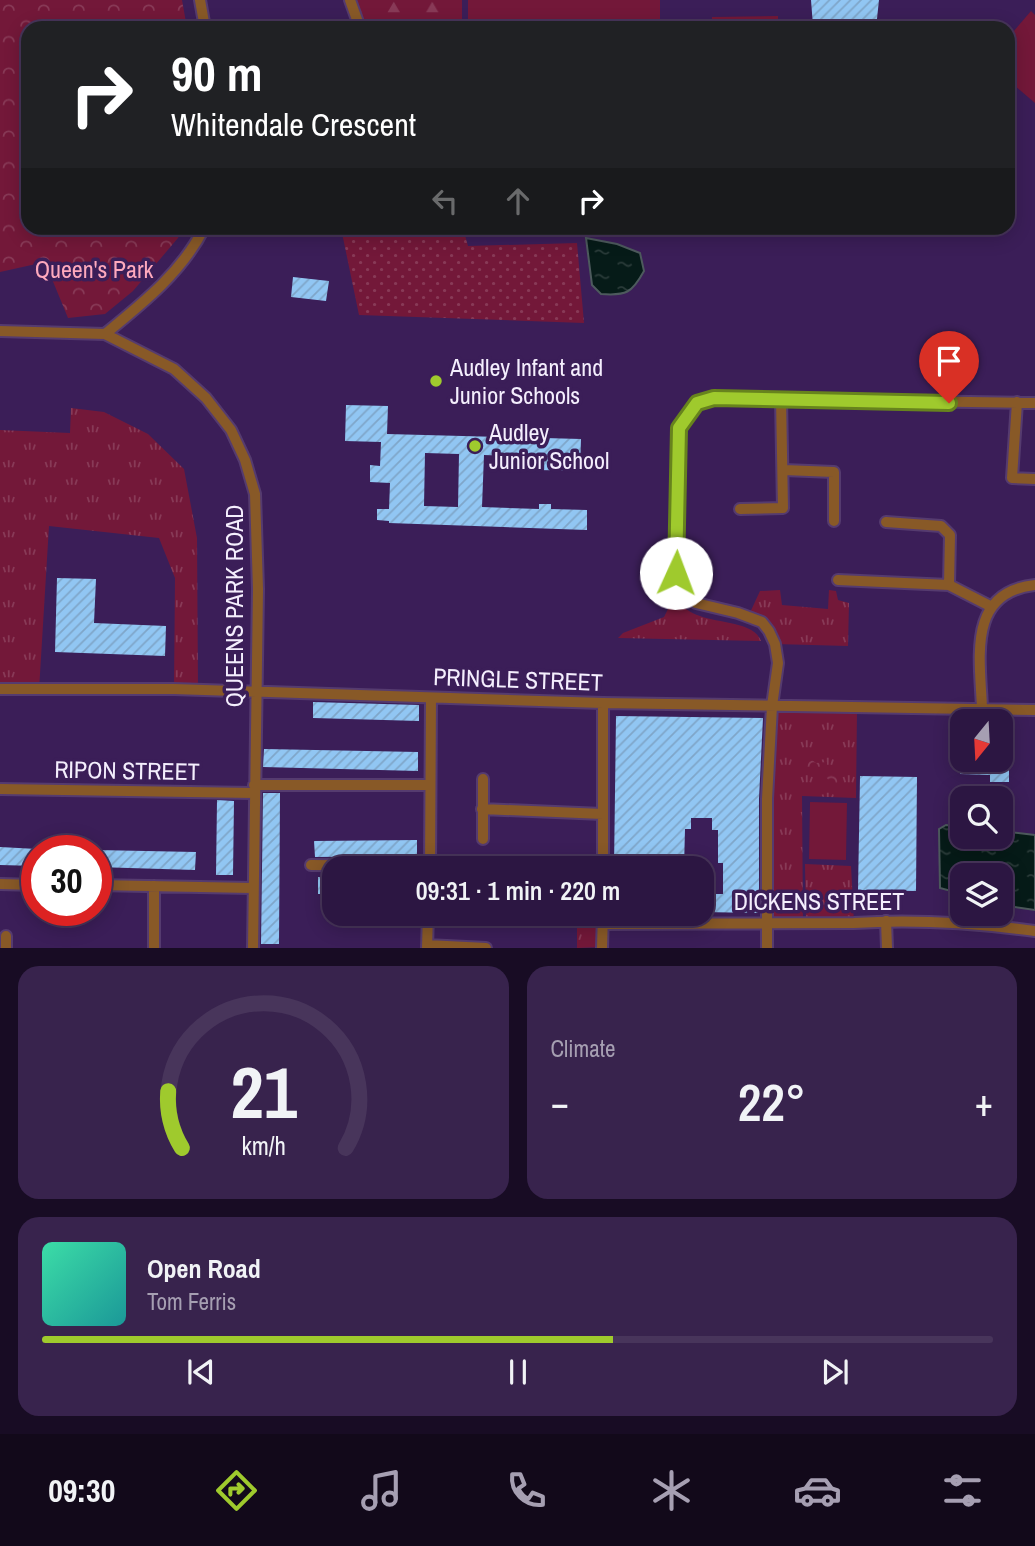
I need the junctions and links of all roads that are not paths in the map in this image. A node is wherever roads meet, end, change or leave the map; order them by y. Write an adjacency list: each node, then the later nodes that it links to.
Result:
1 (200, 0): 3 (street)
2 (350, 0): 4 (street)
3 (204, 21)
4 (358, 21)
5 (200, 235): 7 (street)
6 (0, 331): 7 (street)
7 (105, 334): 21 (street, QUEENS PARK ROAD)
8 (781, 398): 9 (street); 11 (street); 24 (street)
9 (1017, 402): 10 (street); 12 (street)
10 (1035, 403)
11 (784, 470): 13 (street); 14 (street)
12 (1035, 479)
13 (740, 509)
14 (834, 521)
15 (886, 522): 17 (street)
16 (838, 580): 17 (street)
17 (949, 585): 19 (street)
18 (1035, 585): 19 (street)
19 (992, 607): 25 (street)
20 (0, 689): 21 (street, PRINGLE STREET)
21 (256, 692): 22 (street, PRINGLE STREET); 30 (street, QUEENS PARK ROAD)
22 (431, 698): 23 (street, PRINGLE STREET); 28 (street)
23 (603, 703): 24 (street, PRINGLE STREET); 32 (street)
24 (772, 706): 25 (street, PRINGLE STREET); 45 (street)
25 (982, 708): 26 (street, PRINGLE STREET)
26 (1035, 710)
27 (483, 779): 31 (street)
28 (430, 785): 30 (street, RIPON STREET); 34 (street)
29 (0, 789): 30 (street, RIPON STREET)
30 (254, 789): 42 (street, QUEENS PARK ROAD)
31 (482, 809): 32 (street); 33 (street)
32 (603, 814): 35 (street)
33 (483, 839)
34 (430, 856)
35 (603, 856)
36 (311, 865): 37 (street)
37 (322, 865)
38 (0, 884): 39 (street)
39 (21, 885)
40 (112, 886): 41 (street)
41 (154, 886): 42 (street); 50 (street)
42 (252, 887): 51 (street, QUEENS PARK ROAD)
43 (886, 921): 45 (street, DICKENS STREET); 48 (street, DICKENS STREET); 55 (street)
44 (714, 923): 45 (street, DICKENS STREET)
45 (767, 923): 54 (street)
46 (428, 926): 49 (street)
47 (603, 926): 53 (street)
48 (1035, 931)
49 (427, 946): 52 (street)
50 (154, 947)
51 (253, 947)
52 (486, 947)
53 (602, 947)
54 (767, 947)
55 (887, 947)

